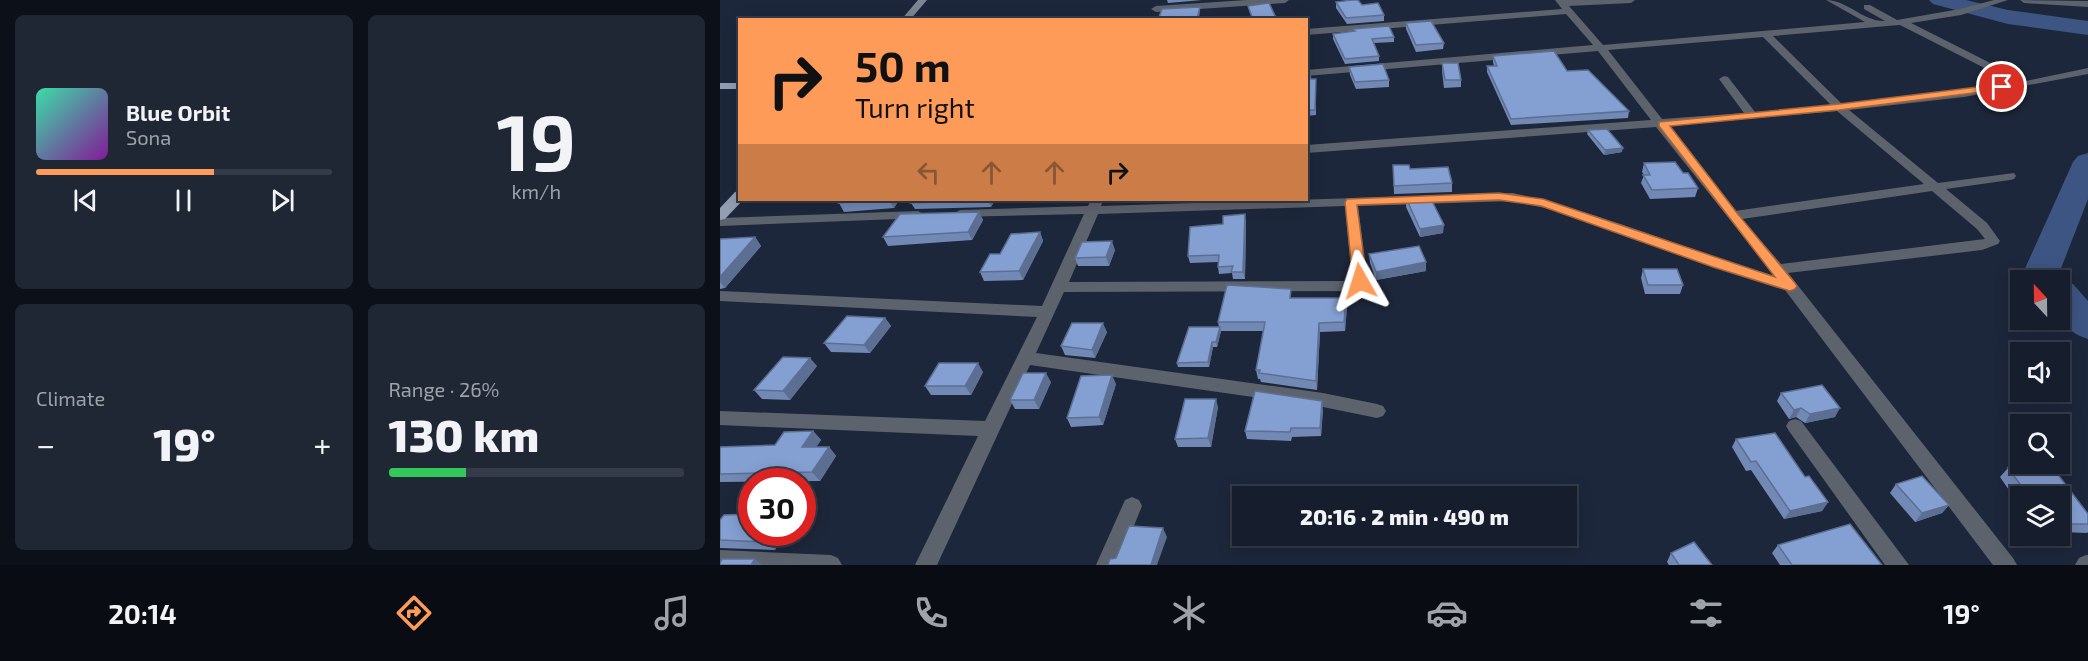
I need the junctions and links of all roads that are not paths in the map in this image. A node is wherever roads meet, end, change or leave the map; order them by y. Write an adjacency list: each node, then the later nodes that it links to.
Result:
1 (923, 0): 12 (main road)
2 (1285, 0): 9 (street)
3 (1631, 0): 10 (street)
4 (1830, 0): 14 (street)
5 (2004, 0): 13 (street)
6 (2024, 0): 7 (street)
7 (2039, 1): 8 (street)
8 (2088, 4)
9 (1157, 5)
10 (1562, 5): 15 (street); 17 (street)
11 (1867, 7): 13 (street)
12 (907, 18)
13 (1898, 22): 14 (street); 21 (street)
14 (1875, 24): 16 (street)
15 (1308, 33)
16 (1765, 33): 17 (street); 24 (street)
17 (1600, 47): 19 (street); 26 (street)
18 (2088, 71): 21 (street)
19 (1308, 73)
20 (1724, 78): 25 (street)
21 (2025, 84): 24 (street)
22 (720, 86): 23 (main road)
23 (738, 86)
24 (1839, 107): 25 (street); 29 (street)
25 (1752, 115): 26 (street)
26 (1663, 124): 27 (street); 35 (street)
27 (1308, 149)
28 (2010, 176): 29 (street)
29 (1935, 189): 35 (street); 37 (street)
30 (738, 197): 34 (main road)
31 (1351, 202): 32 (street); 38 (street); 39 (street)
32 (1095, 205): 33 (street); 39 (street)
33 (1005, 206): 36 (street)
34 (720, 216)
35 (1732, 216): 37 (street)
36 (720, 222)
37 (1777, 268): 38 (street)
38 (1790, 286): 53 (street)
39 (1059, 287): 41 (street)
40 (720, 296): 41 (street)
41 (1047, 312): 42 (street)
42 (1024, 358): 43 (street); 46 (street)
43 (1377, 411)
44 (720, 418): 46 (street)
45 (1795, 426): 52 (street)
46 (990, 429): 50 (street)
47 (1132, 506): 51 (street)
48 (720, 560): 49 (street)
49 (831, 565)
50 (926, 565)
51 (1107, 565)
52 (1898, 565)
53 (2006, 565)

